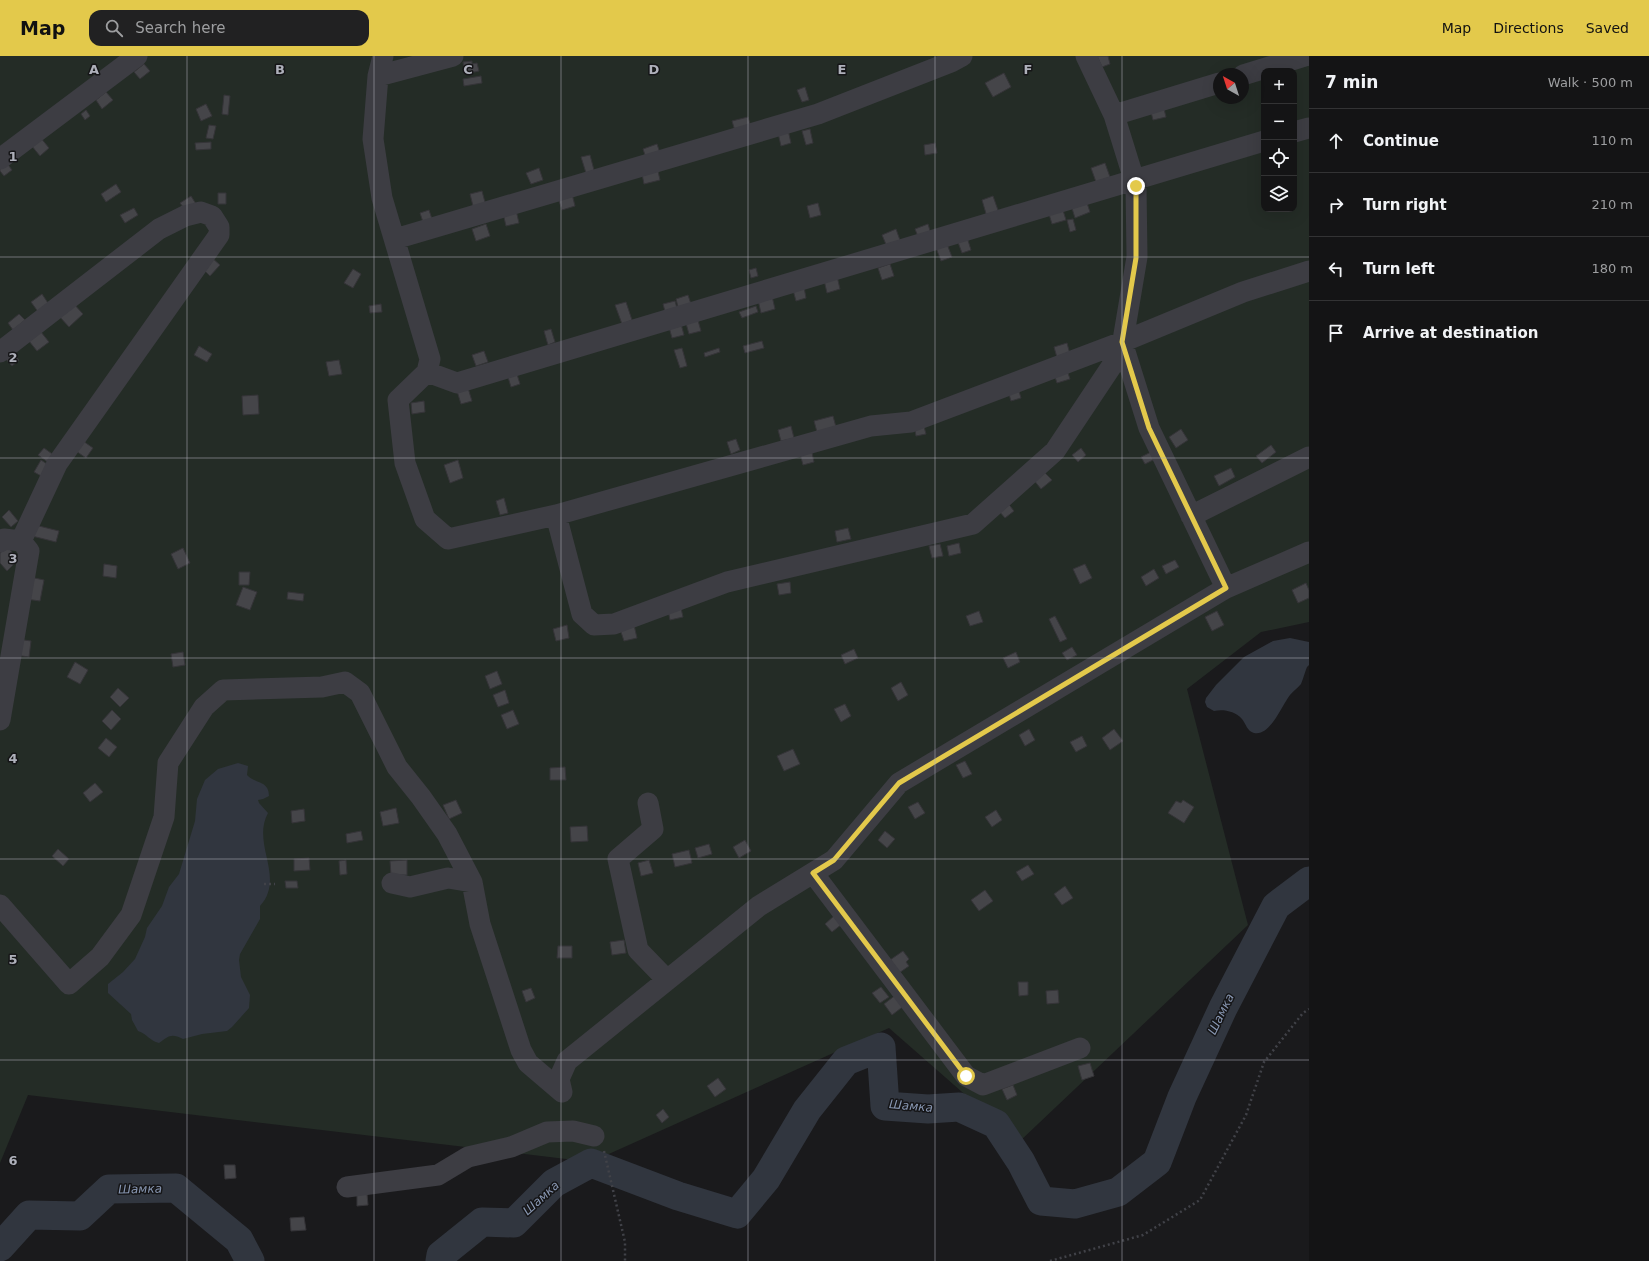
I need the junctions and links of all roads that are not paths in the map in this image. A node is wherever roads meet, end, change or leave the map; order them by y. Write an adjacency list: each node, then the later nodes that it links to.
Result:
1 (137, 56): 14 (lane)
2 (383, 56): 8 (lane)
3 (453, 56): 8 (lane)
4 (962, 56): 16 (lane)
5 (1086, 56): 10 (lane)
6 (1305, 56): 7 (lane)
7 (1249, 73)
8 (378, 76): 16 (lane)
9 (1213, 85): 10 (lane)
10 (1114, 115): 15 (lane)
11 (1309, 128): 12 (lane)
12 (1297, 131)
13 (1261, 142): 15 (lane)
14 (0, 159)
15 (1133, 179): 18 (lane); 20 (lane)
16 (396, 239): 20 (lane)
17 (1309, 271): 18 (lane)
18 (1122, 342): 22 (lane); 22 (lane); 23 (lane)
19 (0, 352): 24 (lane)
20 (427, 372): 22 (lane)
21 (1309, 457): 23 (lane)
22 (556, 515)
23 (1191, 516): 27 (lane)
24 (21, 541): 25 (lane); 28 (lane)
25 (0, 542)
26 (1309, 552): 27 (lane)
27 (1226, 588): 30 (lane)
28 (0, 720)
29 (648, 803): 34 (lane)
30 (813, 873): 34 (lane); 35 (lane)
31 (472, 882): 32 (lane); 33 (lane); 34 (lane)
32 (392, 883)
33 (0, 905)
34 (667, 980)
35 (1080, 1048)
36 (594, 1136): 37 (lane)
37 (347, 1187)

